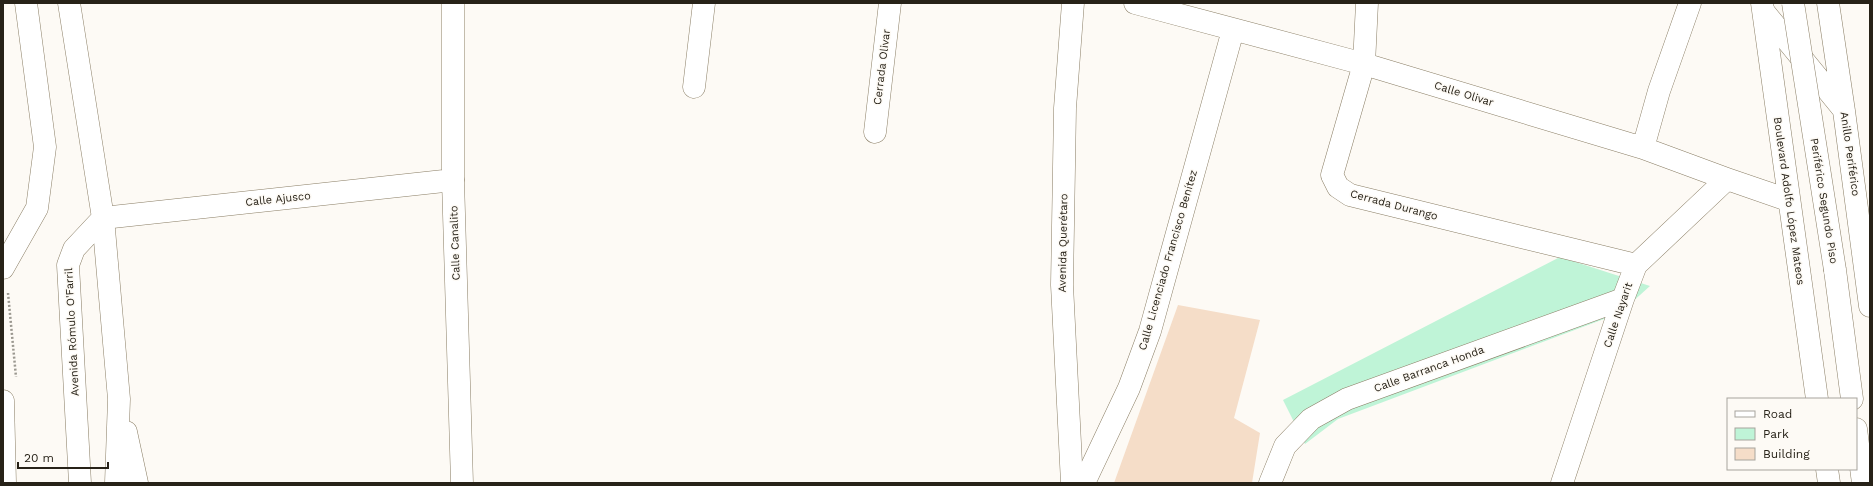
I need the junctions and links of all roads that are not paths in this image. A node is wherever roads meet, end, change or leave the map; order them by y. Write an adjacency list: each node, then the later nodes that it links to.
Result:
1 (26, 3): 24 (main road)
2 (69, 3): 22 (main road)
3 (453, 3): 20 (main road, Calle Canalito)
4 (704, 3): 15 (main road)
5 (890, 3): 17 (main road, Cerrada Olivar)
6 (1073, 3): 38 (main road, Avenida Querétaro)
7 (1135, 3): 13 (main road, Calle Olivar)
8 (1367, 3): 14 (main road, Cerrada Durango)
9 (1690, 3): 18 (main road)
10 (1793, 3): 28 (main road, Periférico Segundo Piso, bridge)
11 (1828, 3): 16 (main road, Anillo Periférico)
12 (1763, 8): 16 (main road); 21 (main road, Boulevard Adolfo López Mateos)
13 (1233, 30): 14 (main road, Calle Olivar); 39 (main road, Calle Licenciado Francisco Benítez)
14 (1364, 64): 18 (main road, Calle Olivar); 23 (main road, Cerrada Durango)
15 (694, 87)
16 (1844, 111): 26 (main road, Anillo Periférico)
17 (875, 132)
18 (1643, 148): 19 (main road, Calle Olivar)
19 (1727, 179): 21 (main road, Calle Olivar); 23 (main road, Calle Nayarit)
20 (453, 180): 22 (main road, Calle Ajusco); 37 (main road, Calle Canalito)
21 (1788, 200): 27 (main road, Boulevard Adolfo López Mateos)
22 (103, 218): 29 (main road); 34 (main road, Avenida Rómulo O'Farril)
23 (1636, 265): 25 (main road, Calle Nayarit)
24 (3, 268)
25 (1623, 300): 40 (main road, Calle Barranca Honda); 41 (main road, Calle Nayarit)
26 (1870, 306)
27 (1817, 398)
28 (1852, 398)
29 (119, 400): 35 (main road); 36 (main road)
30 (3, 401): 33 (main road)
31 (1857, 436): 43 (main road)
32 (1827, 470): 42 (main road)
33 (5, 483)
34 (80, 483)
35 (116, 483)
36 (137, 483)
37 (462, 483)
38 (1072, 483)
39 (1084, 483)
40 (1270, 483)
41 (1562, 483)
42 (1829, 483)
43 (1863, 483)

